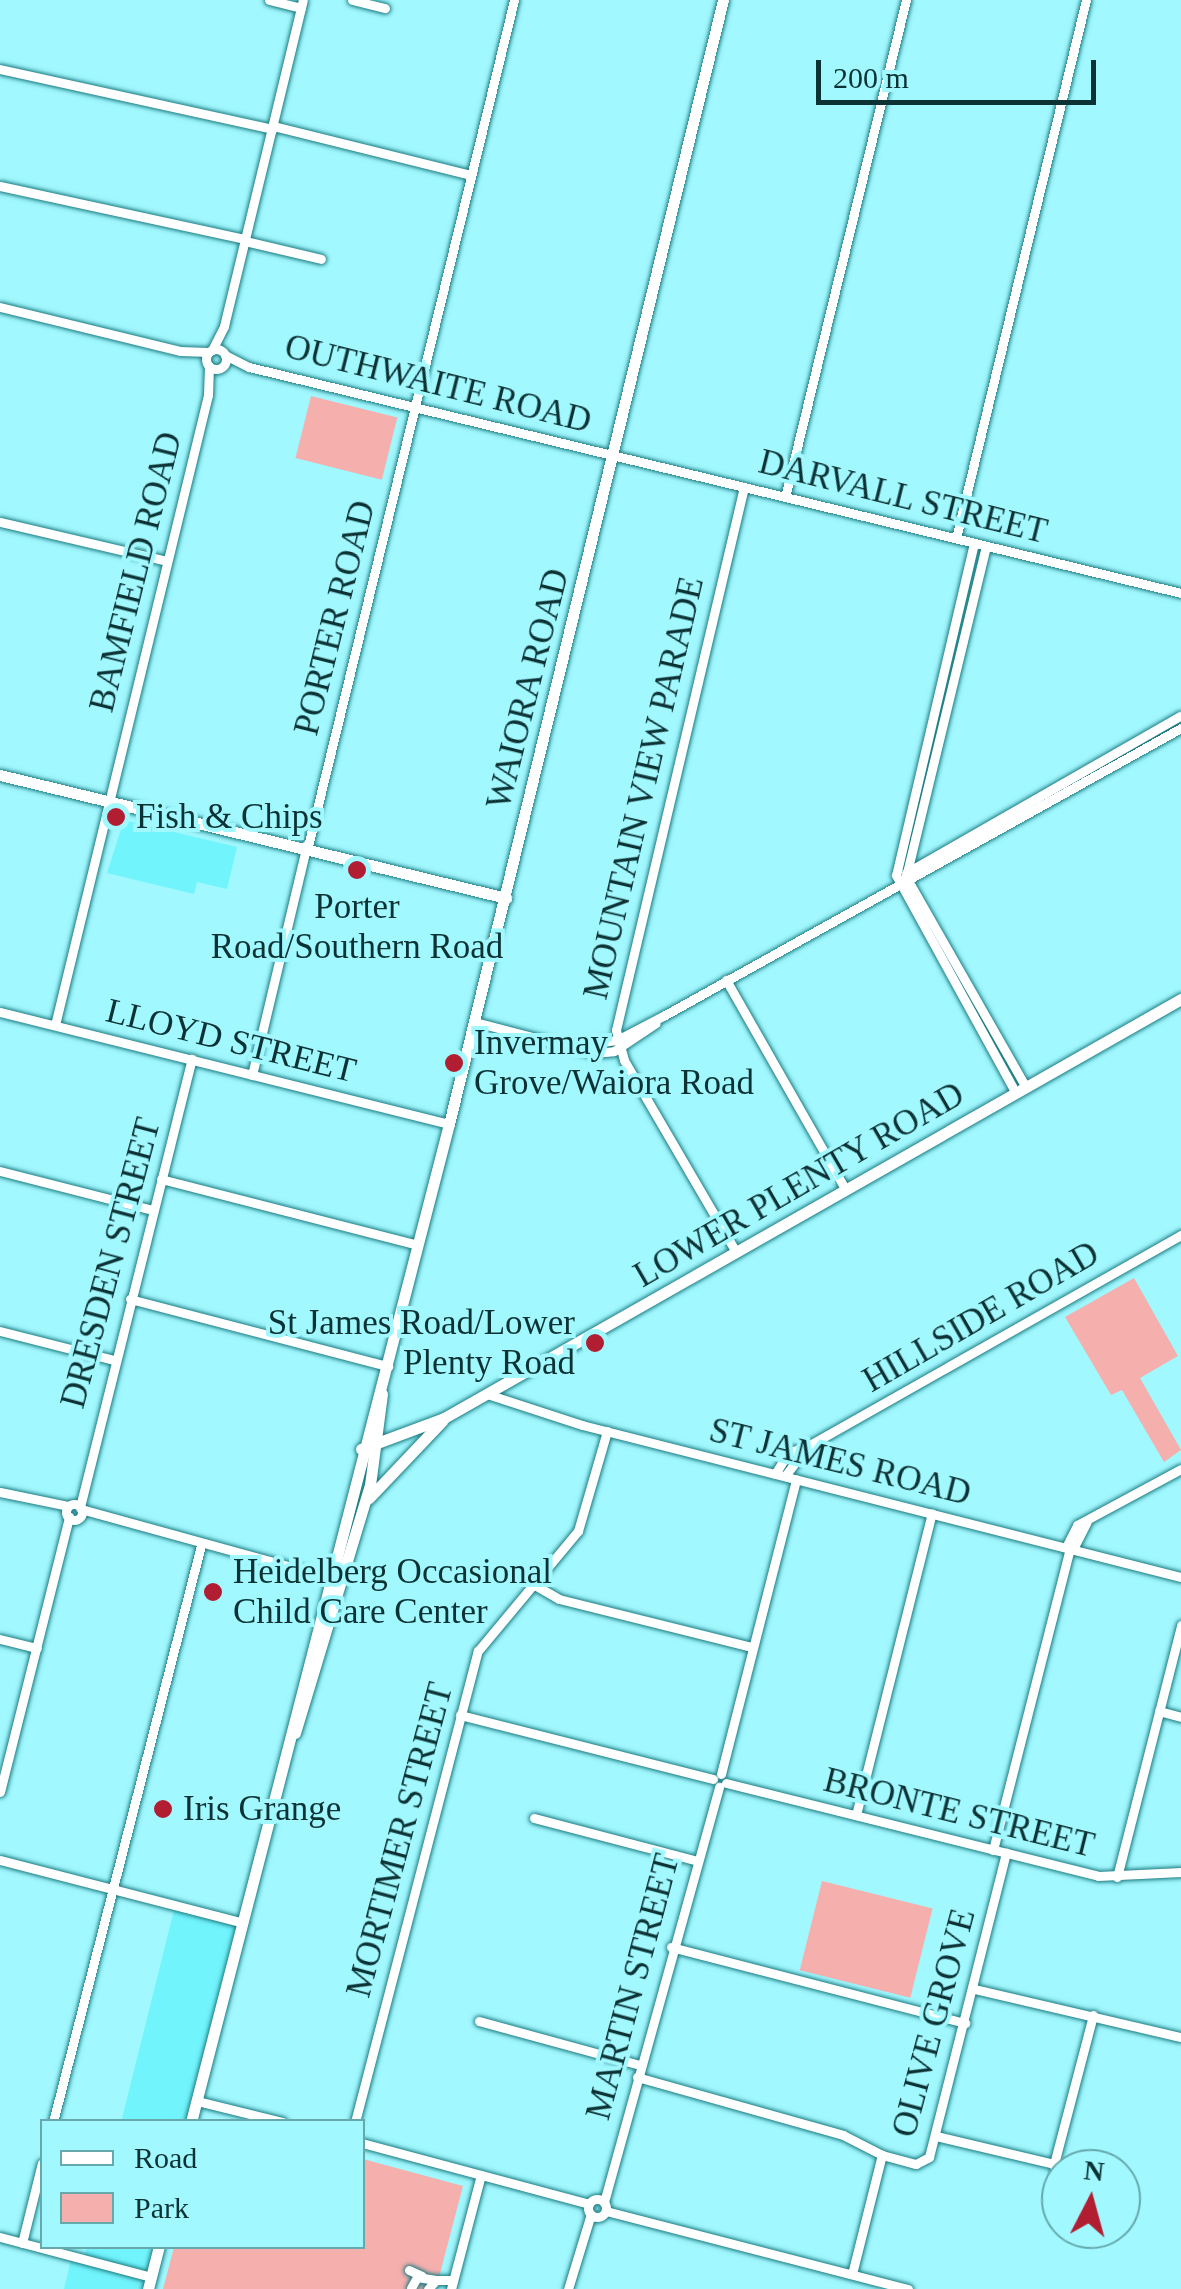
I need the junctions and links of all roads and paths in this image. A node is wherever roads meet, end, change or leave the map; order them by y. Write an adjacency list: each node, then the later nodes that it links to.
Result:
1 (269, 0): 7 (street)
2 (352, 0): 8 (street)
3 (514, 0): 11 (street, PORTER ROAD)
4 (723, 0): 18 (main road, WAIORA ROAD)
5 (906, 0): 20 (street)
6 (1086, 0): 22 (street)
7 (302, 4): 10 (street, BAMFIELD ROAD)
8 (385, 8)
9 (0, 68): 10 (street)
10 (272, 127): 11 (street); 13 (street, BAMFIELD ROAD)
11 (471, 175): 17 (street, PORTER ROAD)
12 (0, 186): 13 (street)
13 (245, 240): 14 (street); 16 (street, BAMFIELD ROAD)
14 (321, 259)
15 (0, 307): 16 (street, OUTHWAITE ROAD)
16 (216, 359): 17 (street, OUTHWAITE ROAD); 25 (street, BAMFIELD ROAD)
17 (415, 407): 18 (street, OUTHWAITE ROAD); 31 (street, PORTER ROAD)
18 (613, 455): 19 (street, DARVALL STREET); 33 (main road, WAIORA ROAD)
19 (744, 487): 20 (street, DARVALL STREET); 39 (street, MOUNTAIN VIEW PARADE)
20 (785, 497): 22 (street, DARVALL STREET)
21 (0, 522): 25 (street)
22 (956, 538): 23 (street, DARVALL STREET)
23 (974, 543): 24 (street, DARVALL STREET); 32 (street)
24 (986, 546): 26 (street, DARVALL STREET); 32 (street)
25 (167, 561): 30 (street, BAMFIELD ROAD)
26 (1181, 593)
27 (1180, 715): 28 (street); 32 (street)
28 (1181, 726): 32 (street)
29 (0, 775): 30 (main road)
30 (109, 802): 31 (main road); 38 (street, BAMFIELD ROAD)
31 (307, 850): 33 (main road); 41 (street, PORTER ROAD)
32 (904, 878): 34 (street); 42 (street)
33 (506, 898): 37 (main road, WAIORA ROAD)
34 (726, 980): 39 (street); 46 (street)
35 (1181, 999): 42 (main road, LOWER PLENTY ROAD)
36 (0, 1012): 38 (street, LLOYD STREET)
37 (475, 1022): 39 (street); 43 (main road, WAIORA ROAD)
38 (55, 1025): 40 (street, LLOYD STREET)
39 (618, 1044): 50 (street, MOUNTAIN VIEW PARADE)
40 (192, 1060): 41 (street, LLOYD STREET); 45 (street, DRESDEN STREET)
41 (252, 1074): 43 (street, LLOYD STREET)
42 (1021, 1090): 46 (main road, LOWER PLENTY ROAD)
43 (449, 1124): 49 (main road, WAIORA ROAD)
44 (0, 1170): 47 (street)
45 (161, 1179): 47 (street, DRESDEN STREET); 49 (street)
46 (846, 1190): 50 (main road, LOWER PLENTY ROAD)
47 (153, 1210): 51 (street, DRESDEN STREET)
48 (1181, 1235): 65 (street, HILLSIDE ROAD)
49 (418, 1246): 54 (main road, WAIORA ROAD)
50 (736, 1252): 56 (main road, LOWER PLENTY ROAD)
51 (130, 1299): 53 (street, DRESDEN STREET); 54 (street)
52 (0, 1331): 53 (street)
53 (114, 1360): 68 (street, DRESDEN STREET)
54 (388, 1366): 55 (main road, WAIORA ROAD)
55 (382, 1390): 57 (main road, WAIORA ROAD); 63 (main road, WAIORA ROAD)
56 (487, 1394): 58 (main road, LOWER PLENTY ROAD); 59 (street, ST JAMES ROAD)
57 (382, 1414): 60 (main road); 62 (main road, WAIORA ROAD)
58 (444, 1418): 60 (main road, LOWER PLENTY ROAD); 61 (main road, LOWER PLENTY ROAD)
59 (607, 1431): 65 (street, ST JAMES ROAD); 74 (street, MORTIMER STREET)
60 (402, 1436): 62 (main road, LOWER PLENTY ROAD)
61 (411, 1448): 62 (main road); 67 (main road, LOWER PLENTY ROAD)
62 (377, 1452): 63 (main road); 67 (main road, WAIORA ROAD)
63 (360, 1453): 73 (main road, WAIORA ROAD)
64 (1181, 1469): 71 (street)
65 (785, 1476): 69 (street, ST JAMES ROAD); 77 (street, MARTIN STREET)
66 (0, 1492): 68 (street)
67 (364, 1506): 73 (main road, WAIORA ROAD)
68 (74, 1512): 70 (street); 78 (street, DRESDEN STREET)
69 (932, 1514): 71 (street, ST JAMES ROAD); 84 (street)
70 (201, 1544): 73 (street); 92 (street)
71 (1070, 1548): 72 (street, ST JAMES ROAD); 86 (street)
72 (1181, 1577)
73 (333, 1578): 93 (main road)
74 (532, 1584): 77 (street); 80 (street, MORTIMER STREET)
75 (1181, 1625): 79 (street)
76 (0, 1639): 78 (street)
77 (752, 1647): 82 (street, MARTIN STREET)
78 (36, 1648): 83 (street, DRESDEN STREET)
79 (1159, 1711): 81 (street); 91 (street)
80 (460, 1715): 82 (street, BRONTE STREET); 106 (street, MORTIMER STREET)
81 (1181, 1717)
82 (720, 1781): 84 (street, BRONTE STREET); 89 (street, MARTIN STREET)
83 (0, 1792)
84 (856, 1815): 86 (street, BRONTE STREET)
85 (534, 1818): 89 (street)
86 (993, 1850): 87 (street, BRONTE STREET)
87 (1006, 1853): 91 (street, BRONTE STREET); 95 (street, OLIVE GROVE)
88 (0, 1860): 92 (street)
89 (694, 1860): 94 (street, MARTIN STREET)
90 (1181, 1872): 91 (street, BRONTE STREET)
91 (1117, 1876)
92 (112, 1890): 93 (street); 103 (street)
93 (243, 1923): 102 (main road)
94 (671, 1947): 98 (street); 100 (street, MARTIN STREET)
95 (974, 1989): 96 (street); 98 (street, OLIVE GROVE)
96 (1094, 2015): 99 (street); 109 (street)
97 (480, 2021): 100 (street)
98 (965, 2023): 107 (street, OLIVE GROVE)
99 (1181, 2036)
100 (640, 2065): 101 (street, MARTIN STREET)
101 (637, 2077): 110 (street); 114 (street, MARTIN STREET)
102 (197, 2101): 104 (main road); 105 (street)
103 (54, 2119)
104 (192, 2119)
105 (272, 2119)
106 (356, 2119)
107 (936, 2136): 110 (street, OLIVE GROVE); 111 (street)
108 (365, 2144): 113 (street)
109 (1058, 2149)
110 (882, 2156): 122 (street, OLIVE GROVE)
111 (1041, 2161)
112 (40, 2172): 117 (street)
113 (480, 2175): 115 (street); 126 (street)
114 (605, 2206): 115 (street); 115 (street); 122 (street)
115 (590, 2209): 130 (street)
116 (0, 2238): 117 (street)
117 (22, 2243): 118 (street)
118 (40, 2249)
119 (41, 2249): 125 (street)
120 (158, 2249): 125 (main road)
121 (408, 2270): 123 (street)
122 (852, 2274): 127 (street)
123 (422, 2276): 124 (street); 128 (street)
124 (436, 2280): 126 (street); 129 (street)
125 (149, 2283)
126 (452, 2285)
127 (891, 2287): 131 (street)
128 (411, 2288)
129 (428, 2289)
130 (568, 2289)
131 (908, 2289)

